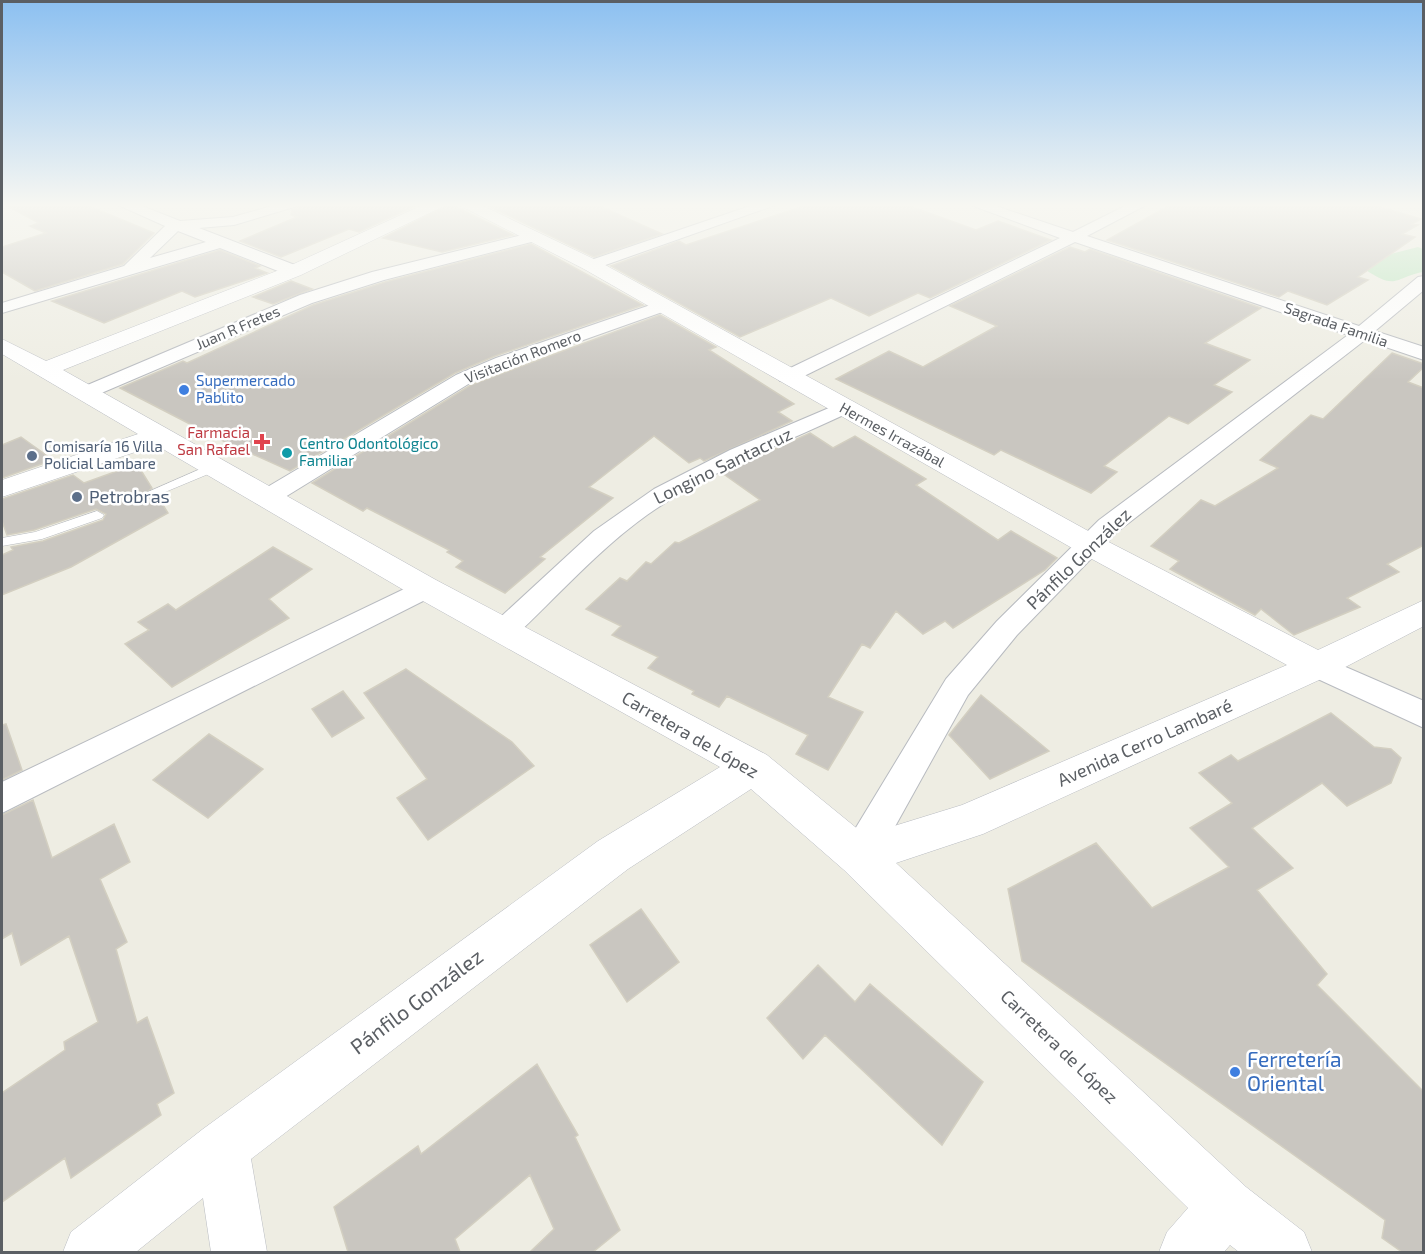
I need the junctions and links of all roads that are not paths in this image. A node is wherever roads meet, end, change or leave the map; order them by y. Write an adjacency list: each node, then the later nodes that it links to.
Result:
1 (137, 263): 11 (street)
2 (156, 263): 11 (street)
3 (273, 263): 12 (street)
4 (312, 263): 12 (street)
5 (432, 263): 21 (street, Juan R Fretes)
6 (586, 263): 10 (street, Hermes Irrazábal)
7 (598, 263): 10 (street)
8 (1023, 263): 20 (street)
9 (1151, 263): 16 (street, Sagrada Familia)
10 (591, 265): 14 (street, Hermes Irrazábal)
11 (129, 271): 15 (street)
12 (294, 271): 19 (street)
13 (1424, 281): 16 (street, Pánfilo González)
14 (662, 306): 20 (street, Hermes Irrazábal); 27 (street, Visitación Romero)
15 (2, 308)
16 (1362, 334): 18 (street, Sagrada Familia); 30 (street, Pánfilo González)
17 (2, 345): 19 (street, Carretera de López)
18 (1424, 354)
19 (46, 369): 21 (street, Carretera de López)
20 (788, 377): 22 (street, Hermes Irrazábal)
21 (85, 393): 23 (street, Carretera de López)
22 (843, 408): 30 (street, Hermes Irrazábal); 33 (street, Longino Santacruz)
23 (156, 436): 24 (street, Carretera de López); 25 (street)
24 (214, 467): 26 (lane); 27 (street, Carretera de López)
25 (2, 489)
26 (154, 492)
27 (268, 497): 31 (street, Carretera de López)
28 (97, 514): 29 (lane)
29 (2, 542)
30 (1090, 545): 34 (street, Hermes Irrazábal); 38 (street, Pánfilo González)
31 (425, 588): 33 (street, Carretera de López); 37 (street)
32 (1424, 611): 34 (street, Avenida Cerro Lambaré)
33 (502, 631): 36 (street, Carretera de López)
34 (1318, 666): 35 (street); 38 (street, Avenida Cerro Lambaré)
35 (1424, 715)
36 (753, 767): 38 (street, Carretera de López); 39 (street, Pánfilo González)
37 (2, 798)
38 (859, 856): 40 (street, Carretera de López)
39 (222, 1148): 41 (street, Pánfilo González); 42 (street)
40 (1226, 1207): 43 (street); 44 (street, Carretera de López)
41 (91, 1252)
42 (239, 1252)
43 (1187, 1252)
44 (1284, 1252)

